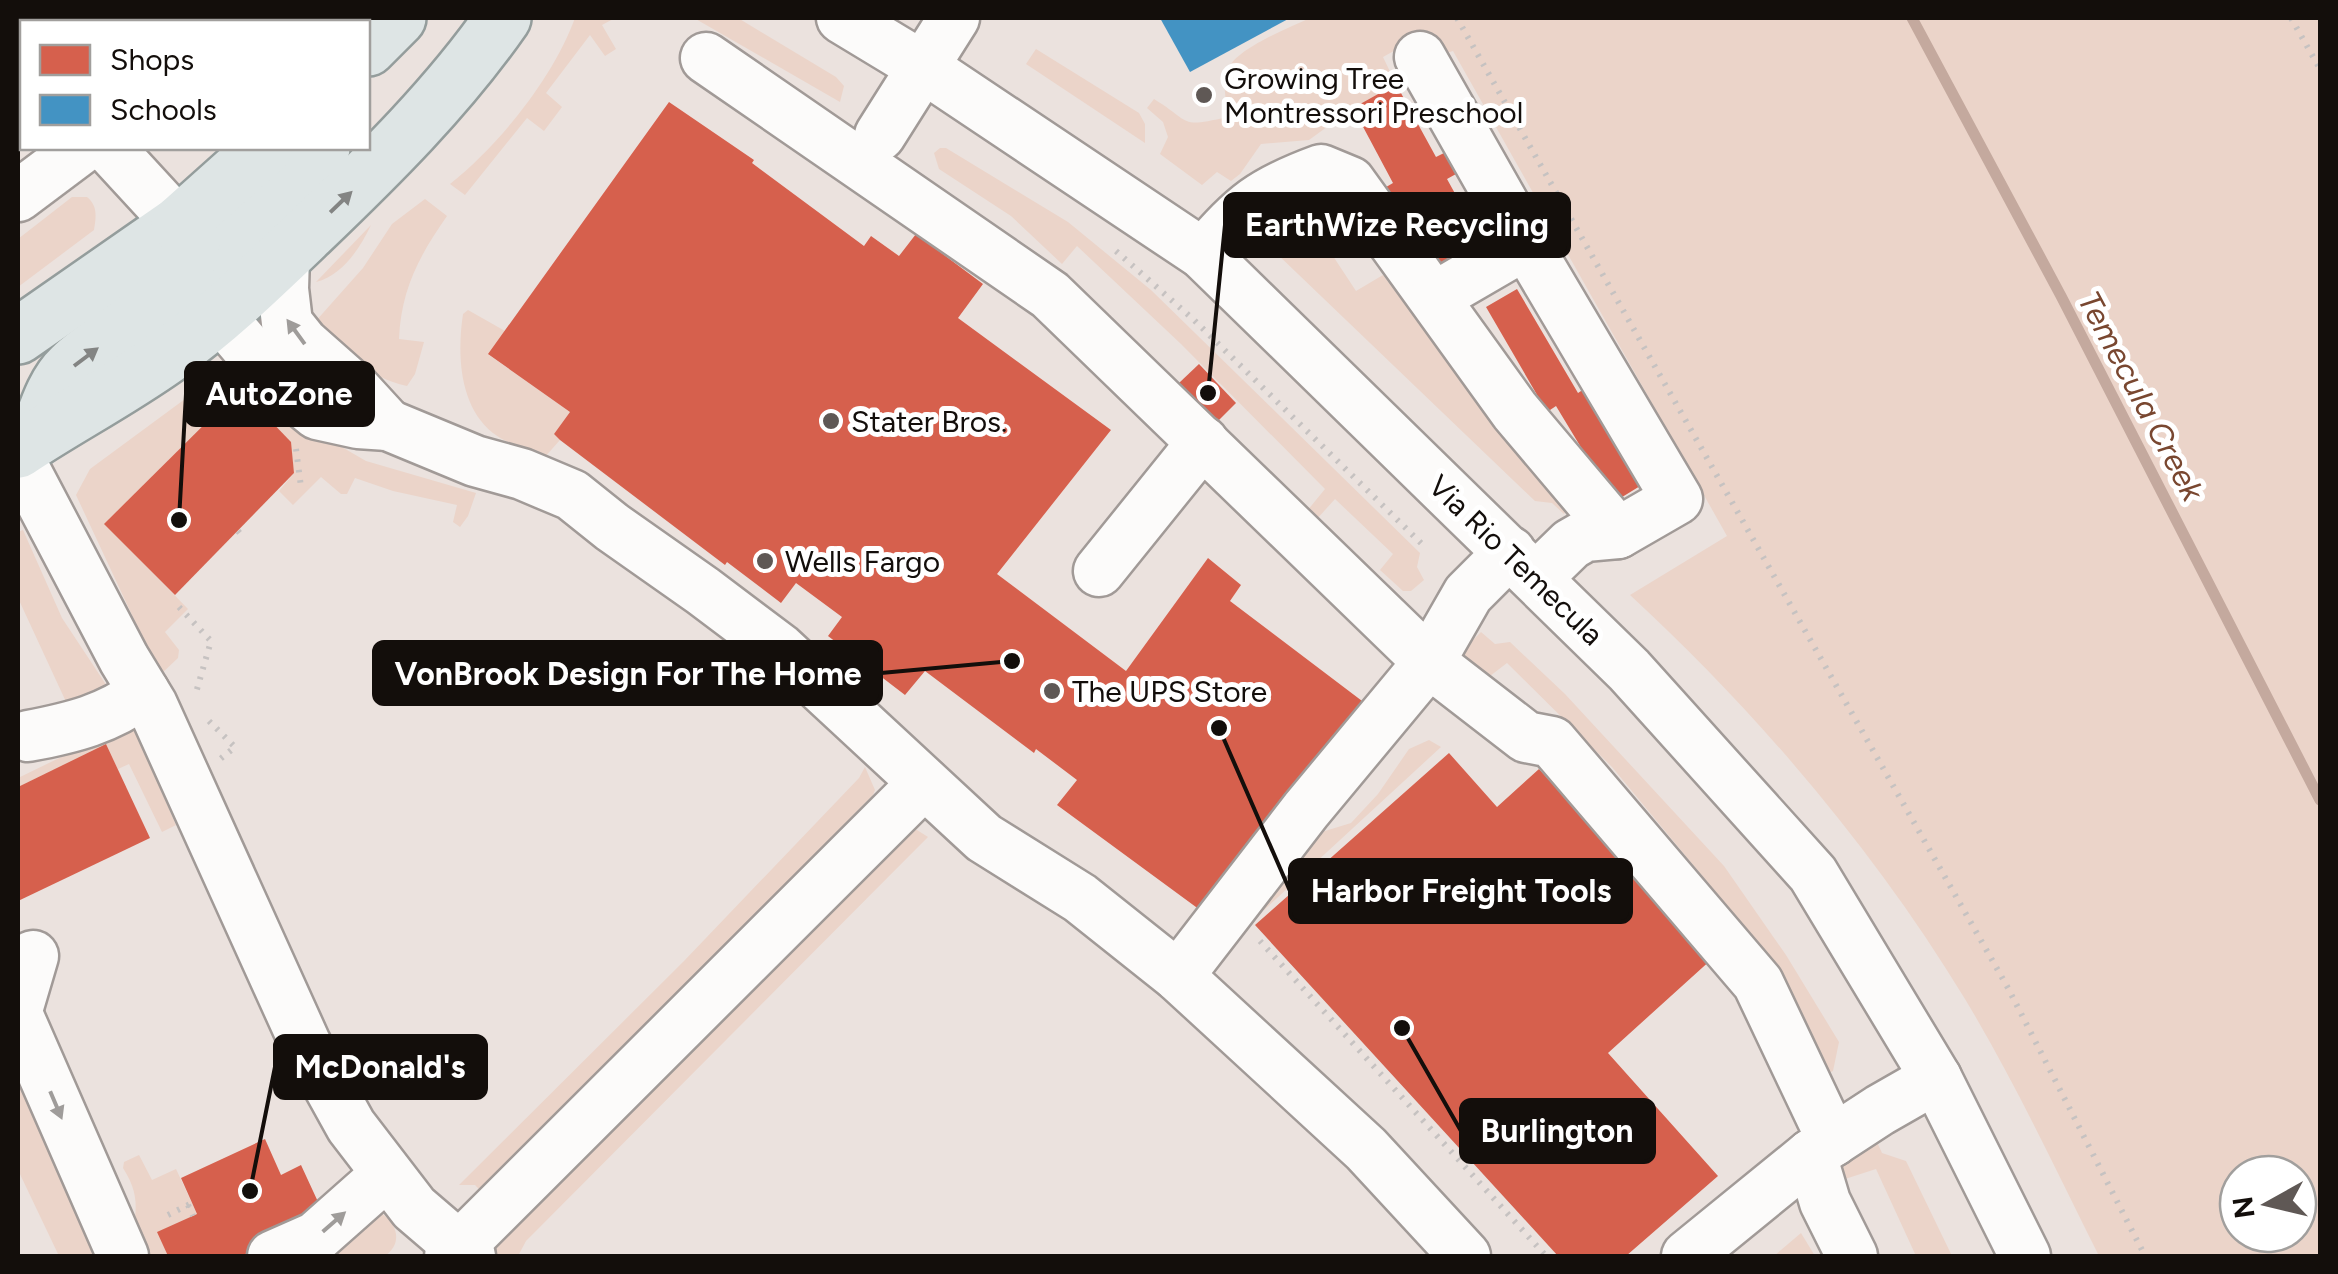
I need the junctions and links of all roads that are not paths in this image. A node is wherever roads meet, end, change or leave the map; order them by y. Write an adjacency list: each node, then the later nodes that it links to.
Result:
1 (398, 18): 5 (main road)
2 (503, 18): 18 (main road, one-way to 2)
3 (842, 18): 8 (street, Via Rio Temecula)
4 (954, 18): 8 (street)
5 (370, 46)
6 (1420, 57): 16 (street)
7 (706, 58): 23 (street)
8 (923, 67): 9 (street); 17 (street, Via Rio Temecula)
9 (880, 134)
10 (79, 150): 14 (street)
11 (111, 150): 15 (street)
12 (262, 150): 15 (main road)
13 (320, 150): 20 (main road)
14 (18, 196)
15 (179, 224): 21 (main road); 24 (main road, one-way to 15)
16 (1526, 244): 19 (street); 25 (street)
17 (1203, 254): 19 (street); 26 (street, Via Rio Temecula)
18 (284, 256): 20 (main road); 22 (street, one-way to 18)
19 (1434, 297): 25 (street)
20 (220, 316): 22 (street); 24 (main road)
21 (18, 336)
22 (388, 425): 31 (street)
23 (1203, 442): 27 (street); 28 (street)
24 (24, 448): 29 (street)
25 (1618, 533): 26 (street)
26 (1523, 565): 28 (street); 36 (street, Via Rio Temecula)
27 (1099, 571)
28 (1429, 662): 33 (street); 37 (street)
29 (144, 692): 30 (street); 38 (street)
30 (28, 736)
31 (924, 783): 33 (street); 39 (street)
32 (33, 956): 34 (street)
33 (1178, 976): 42 (street)
34 (18, 1006)
35 (18, 1016): 40 (street, one-way to 40)
36 (1936, 1078): 37 (street); 45 (street, Via Rio Temecula)
37 (1822, 1148): 43 (street); 44 (street)
38 (386, 1175): 39 (street); 41 (street, one-way to 38)
39 (454, 1254)
40 (125, 1256)
41 (274, 1256)
42 (1466, 1256)
43 (1687, 1256)
44 (1852, 1256)
45 (2025, 1256)

